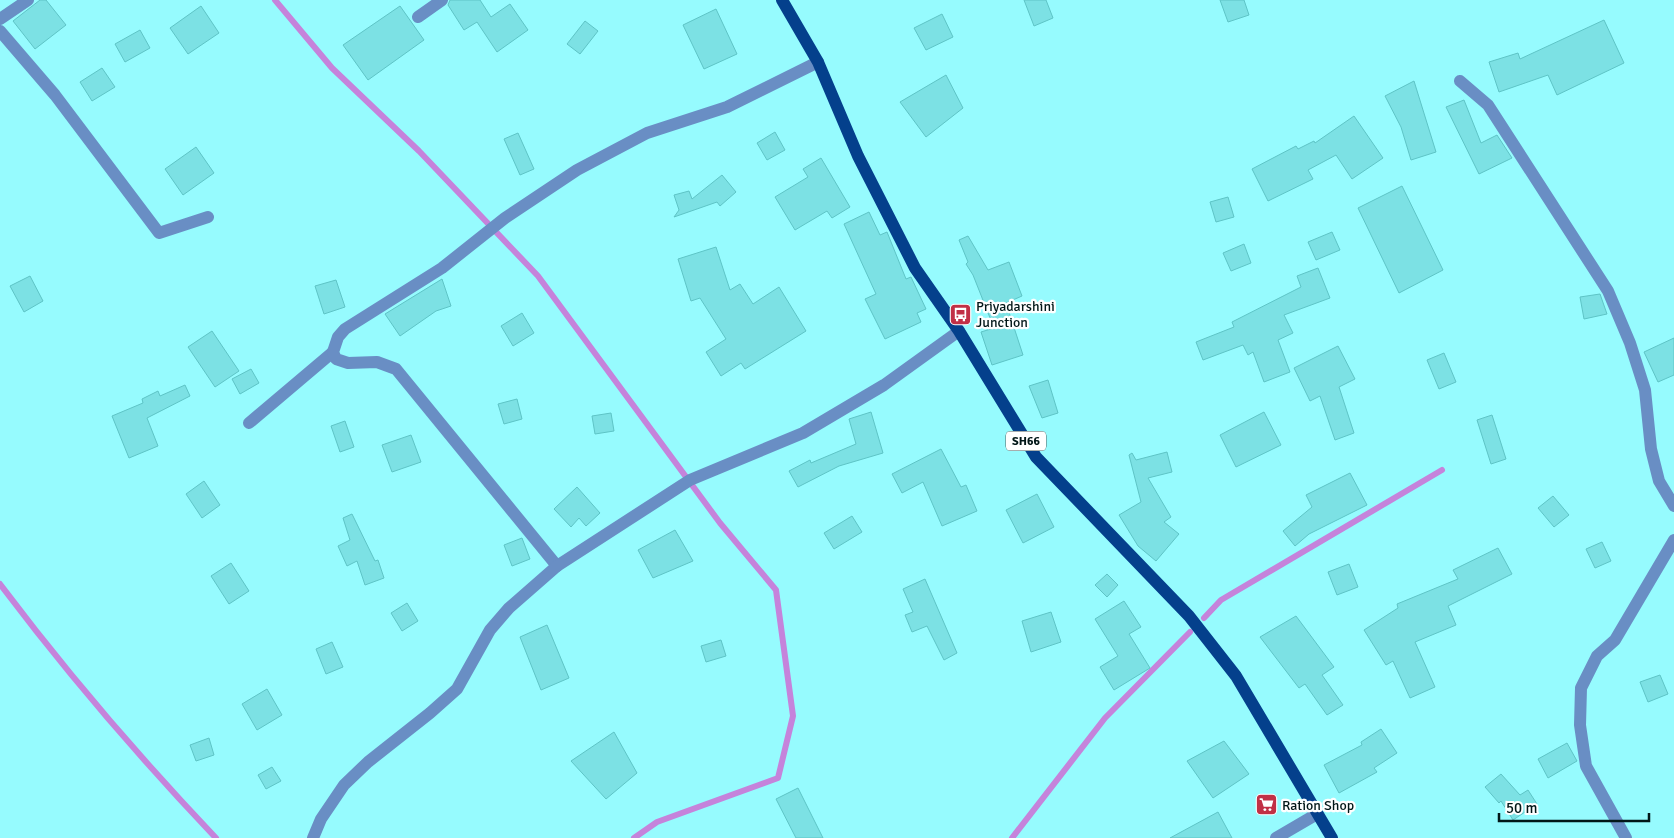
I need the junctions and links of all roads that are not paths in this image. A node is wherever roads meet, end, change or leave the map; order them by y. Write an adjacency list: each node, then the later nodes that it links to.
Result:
1 (28, 0): 5 (street)
2 (442, 0): 4 (street)
3 (782, 0): 7 (main road, SH66)
4 (418, 17)
5 (0, 19)
6 (0, 31): 9 (street)
7 (818, 62): 10 (main road, SH66); 11 (street)
8 (1460, 80): 13 (street)
9 (208, 217)
10 (959, 331): 15 (street); 16 (main road, SH66)
11 (333, 352): 12 (street); 15 (street)
12 (250, 423)
13 (1674, 506)
14 (1674, 540): 20 (street)
15 (557, 566): 17 (street)
16 (1316, 814): 18 (street); 19 (main road, SH66)
17 (313, 838)
18 (1276, 838)
19 (1332, 838)
20 (1626, 838)

